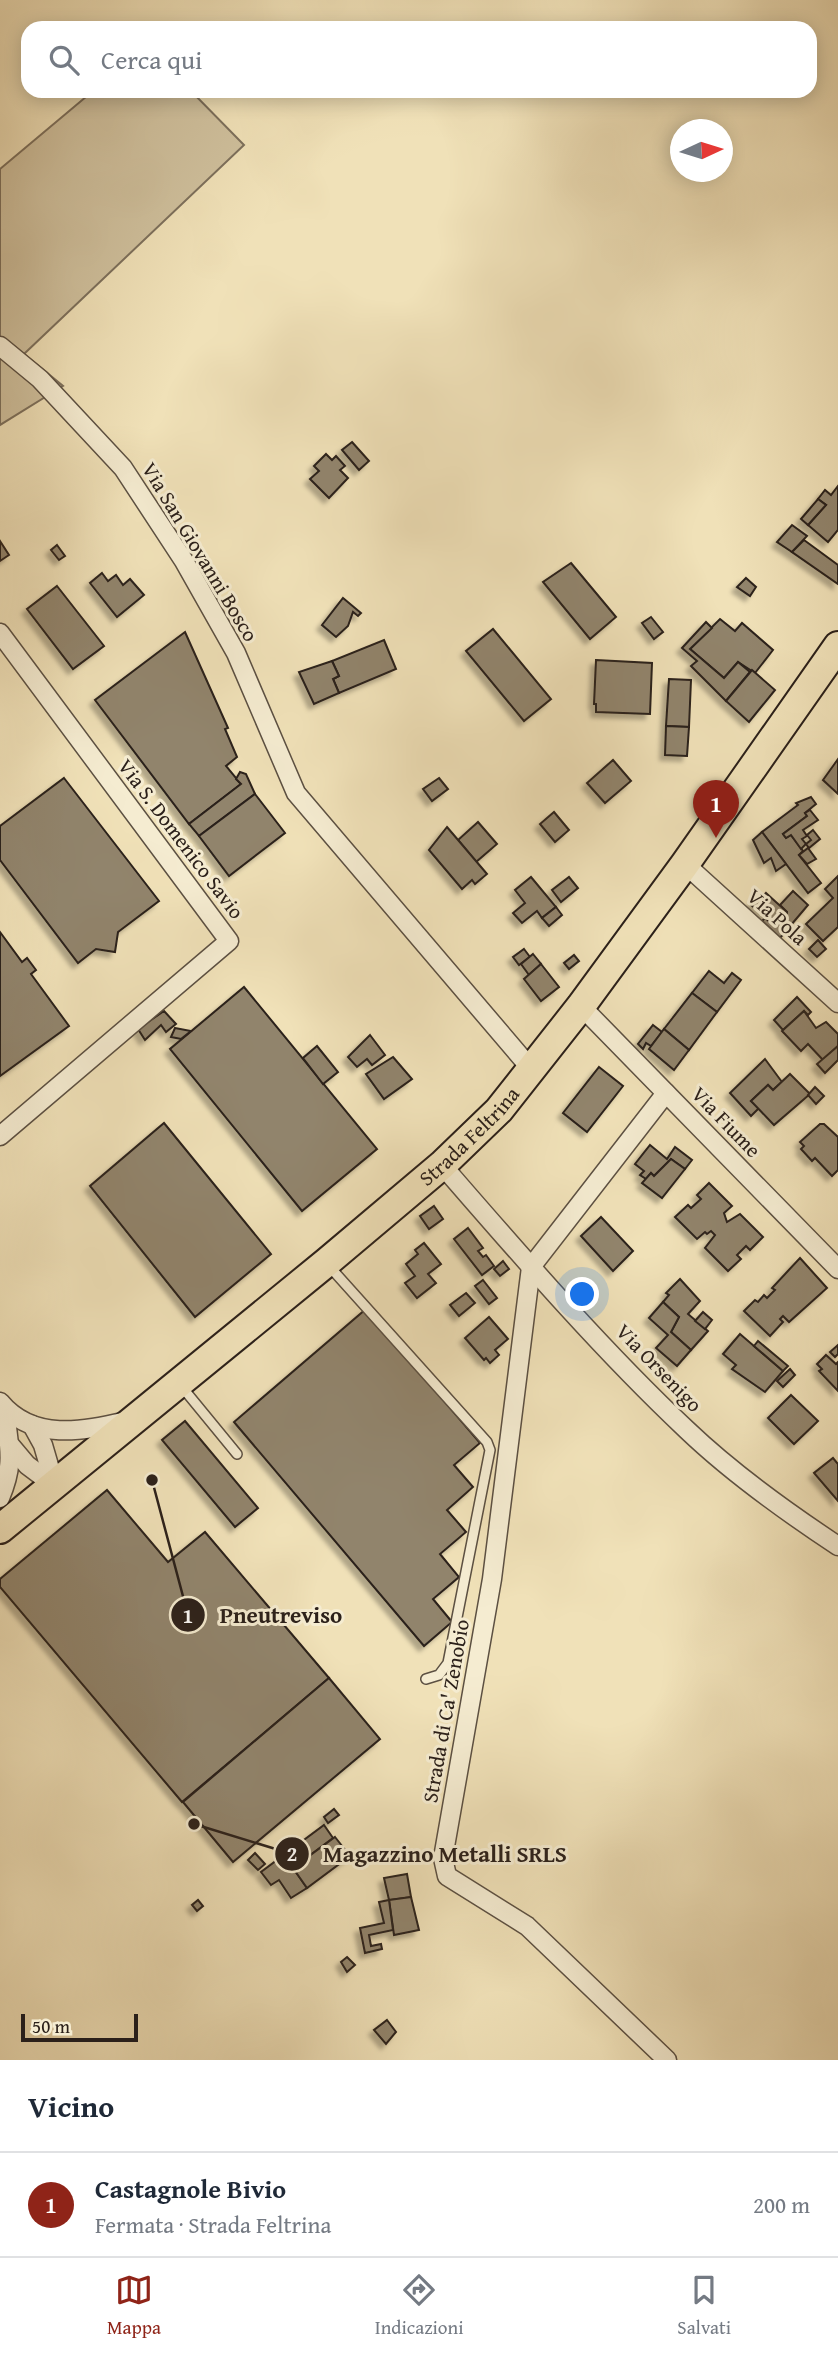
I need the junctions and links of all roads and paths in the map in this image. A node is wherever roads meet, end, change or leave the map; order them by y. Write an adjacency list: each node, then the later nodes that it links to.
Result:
1 (0, 346): 7 (street, Via San Giovanni Bosco)
2 (0, 633): 9 (street, Via S. Domenico Savio)
3 (838, 646): 4 (main road, Strada Feltrina)
4 (685, 864): 5 (street, Via Pola); 6 (main road, Strada Feltrina)
5 (838, 1003)
6 (582, 1006): 7 (main road, Strada Feltrina); 8 (street, Via Fiume)
7 (532, 1070): 10 (main road, Strada Feltrina)
8 (666, 1093): 12 (street); 13 (street, Via Fiume)
9 (0, 1136)
10 (442, 1165): 11 (main road, Strada Feltrina); 12 (street, Via Orsenigo)
11 (327, 1262): 14 (main road, Strada Feltrina); 24 (lane)
12 (531, 1267): 23 (street, Via Orsenigo); 25 (street, Strada di Ca' Zenobio)
13 (838, 1269)
14 (178, 1383): 16 (main road, Strada Feltrina); 19 (lane)
15 (3, 1405): 17 (street); 18 (street)
16 (134, 1419): 17 (street); 20 (main road, Strada Feltrina)
17 (32, 1425): 20 (street)
18 (12, 1447): 20 (street); 21 (street)
19 (237, 1454)
20 (55, 1486): 22 (main road, Strada Feltrina)
21 (0, 1498)
22 (0, 1529)
23 (838, 1546)
24 (426, 1679)
25 (667, 2060)

